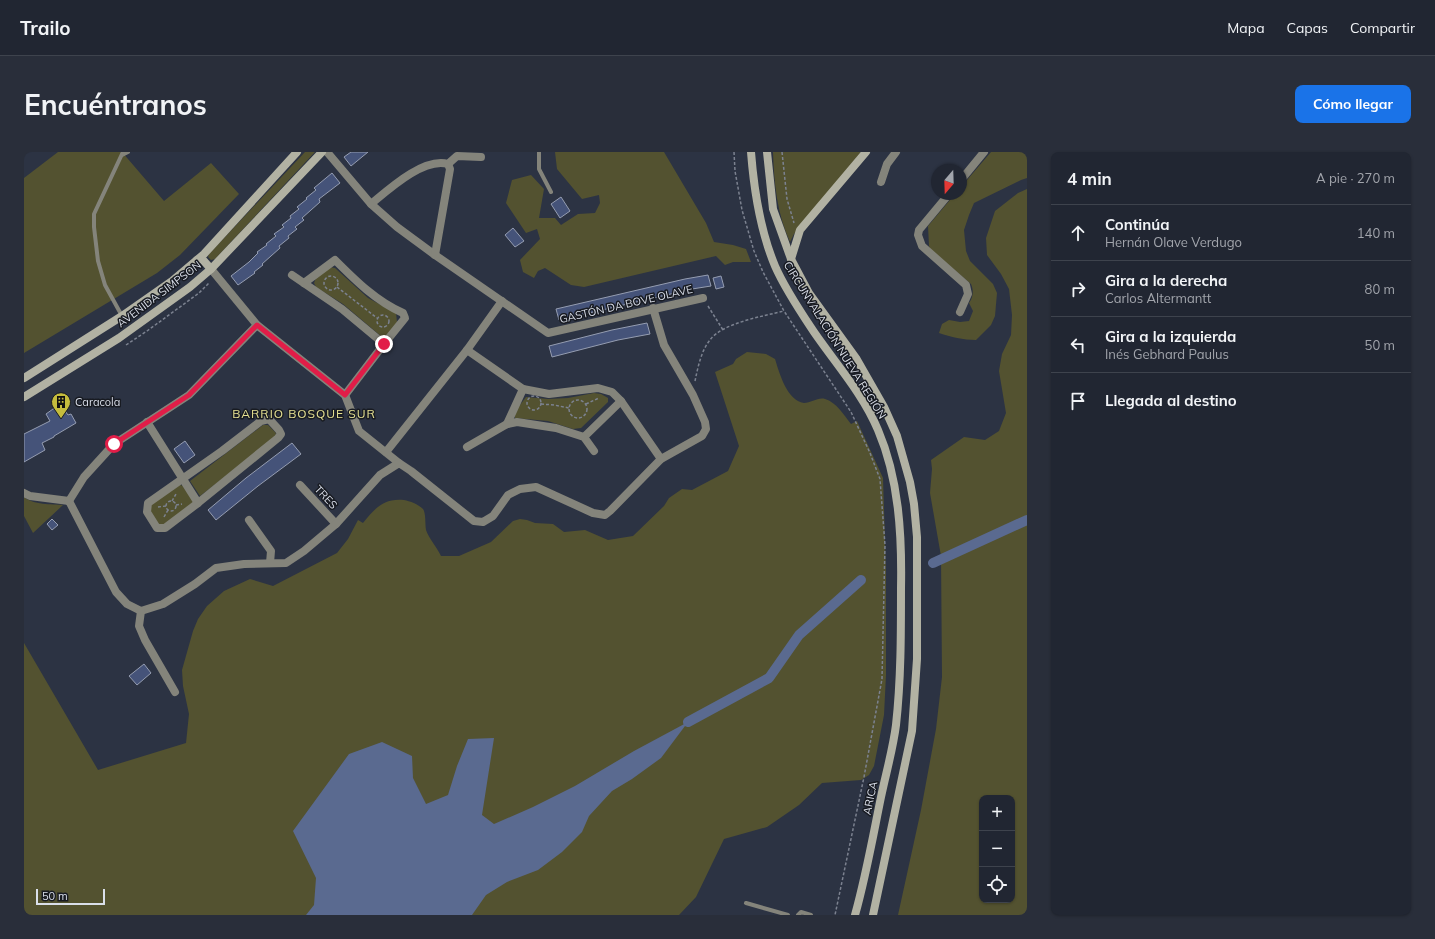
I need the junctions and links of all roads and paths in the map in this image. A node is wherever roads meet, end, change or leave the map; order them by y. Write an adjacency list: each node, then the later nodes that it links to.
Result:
1 (128, 152): 13 (lane)
2 (297, 152): 24 (main road, AVENIDA SIMPSON)
3 (322, 152): 25 (main road, AVENIDA SIMPSON)
4 (327, 152): 20 (street, GASTÓN DA BOVE OLAVE)
5 (539, 152): 18 (lane)
6 (734, 152): 32 (path)
7 (751, 152): 51 (main road, CIRCUNVALACIÓN NUEVA REGIÓN)
8 (767, 152): 23 (main road, CIRCUNVALACIÓN NUEVA REGIÓN)
9 (782, 152): 21 (path)
10 (866, 152): 21 (main road)
11 (896, 152): 17 (street)
12 (983, 152): 16 (street)
13 (123, 153): 34 (lane)
14 (481, 157): 15 (street)
15 (448, 164): 20 (street); 22 (street)
16 (967, 172)
17 (881, 182)
18 (551, 192)
19 (944, 200): 33 (street)
20 (371, 204): 22 (street, GASTÓN DA BOVE OLAVE)
21 (800, 230): 23 (main road)
22 (435, 255): 30 (street, GASTÓN DA BOVE OLAVE)
23 (791, 259): 49 (main road, CIRCUNVALACIÓN NUEVA REGIÓN)
24 (197, 260): 25 (main road); 34 (main road, AVENIDA SIMPSON)
25 (211, 269): 36 (street); 44 (main road, AVENIDA SIMPSON)
26 (292, 275): 27 (street)
27 (304, 283): 38 (street); 38 (street)
28 (337, 287): 28 (path); 35 (path)
29 (703, 298): 31 (street, GASTÓN DA BOVE OLAVE); 37 (path)
30 (502, 301): 31 (street, GASTÓN DA BOVE OLAVE); 39 (street)
31 (654, 308): 43 (street)
32 (784, 311): 37 (path); 76 (path)
33 (960, 312)
34 (122, 316): 40 (main road, AVENIDA SIMPSON)
35 (377, 318): 35 (path)
36 (257, 325): 42 (street); 52 (street)
37 (722, 330): 43 (path)
38 (384, 344): 42 (street)
39 (467, 350): 41 (street); 57 (street)
40 (24, 378)
41 (523, 389): 46 (street); 53 (street)
42 (345, 395): 57 (street)
43 (693, 395): 58 (street)
44 (24, 397)
45 (600, 397): 48 (path)
46 (621, 401): 54 (street); 58 (street)
47 (541, 404): 47 (path); 50 (path)
48 (586, 405): 50 (path); 50 (path)
49 (884, 406): 51 (lane); 78 (main road, CIRCUNVALACIÓN NUEVA REGIÓN)
50 (569, 408)
51 (870, 413): 70 (main road, CIRCUNVALACIÓN NUEVA REGIÓN)
52 (147, 422): 60 (street); 63 (street)
53 (507, 424): 54 (street); 55 (street)
54 (584, 437): 56 (street)
55 (467, 447)
56 (594, 451)
57 (386, 452): 59 (street)
58 (661, 459): 59 (street)
59 (399, 463): 67 (street)
60 (183, 478): 64 (street); 64 (street); 64 (street)
61 (300, 485): 67 (street, TRES)
62 (24, 493): 63 (street)
63 (69, 501): 69 (street)
64 (198, 503)
65 (168, 510): 65 (path)
66 (249, 520): 68 (street)
67 (336, 524): 68 (street)
68 (270, 563): 69 (street)
69 (140, 611): 71 (street)
70 (899, 684): 77 (main road, ARICA)
71 (175, 692)
72 (746, 902): 73 (lane)
73 (788, 915)
74 (798, 915): 75 (lane)
75 (811, 915)
76 (835, 915)
77 (855, 915)
78 (873, 915)

